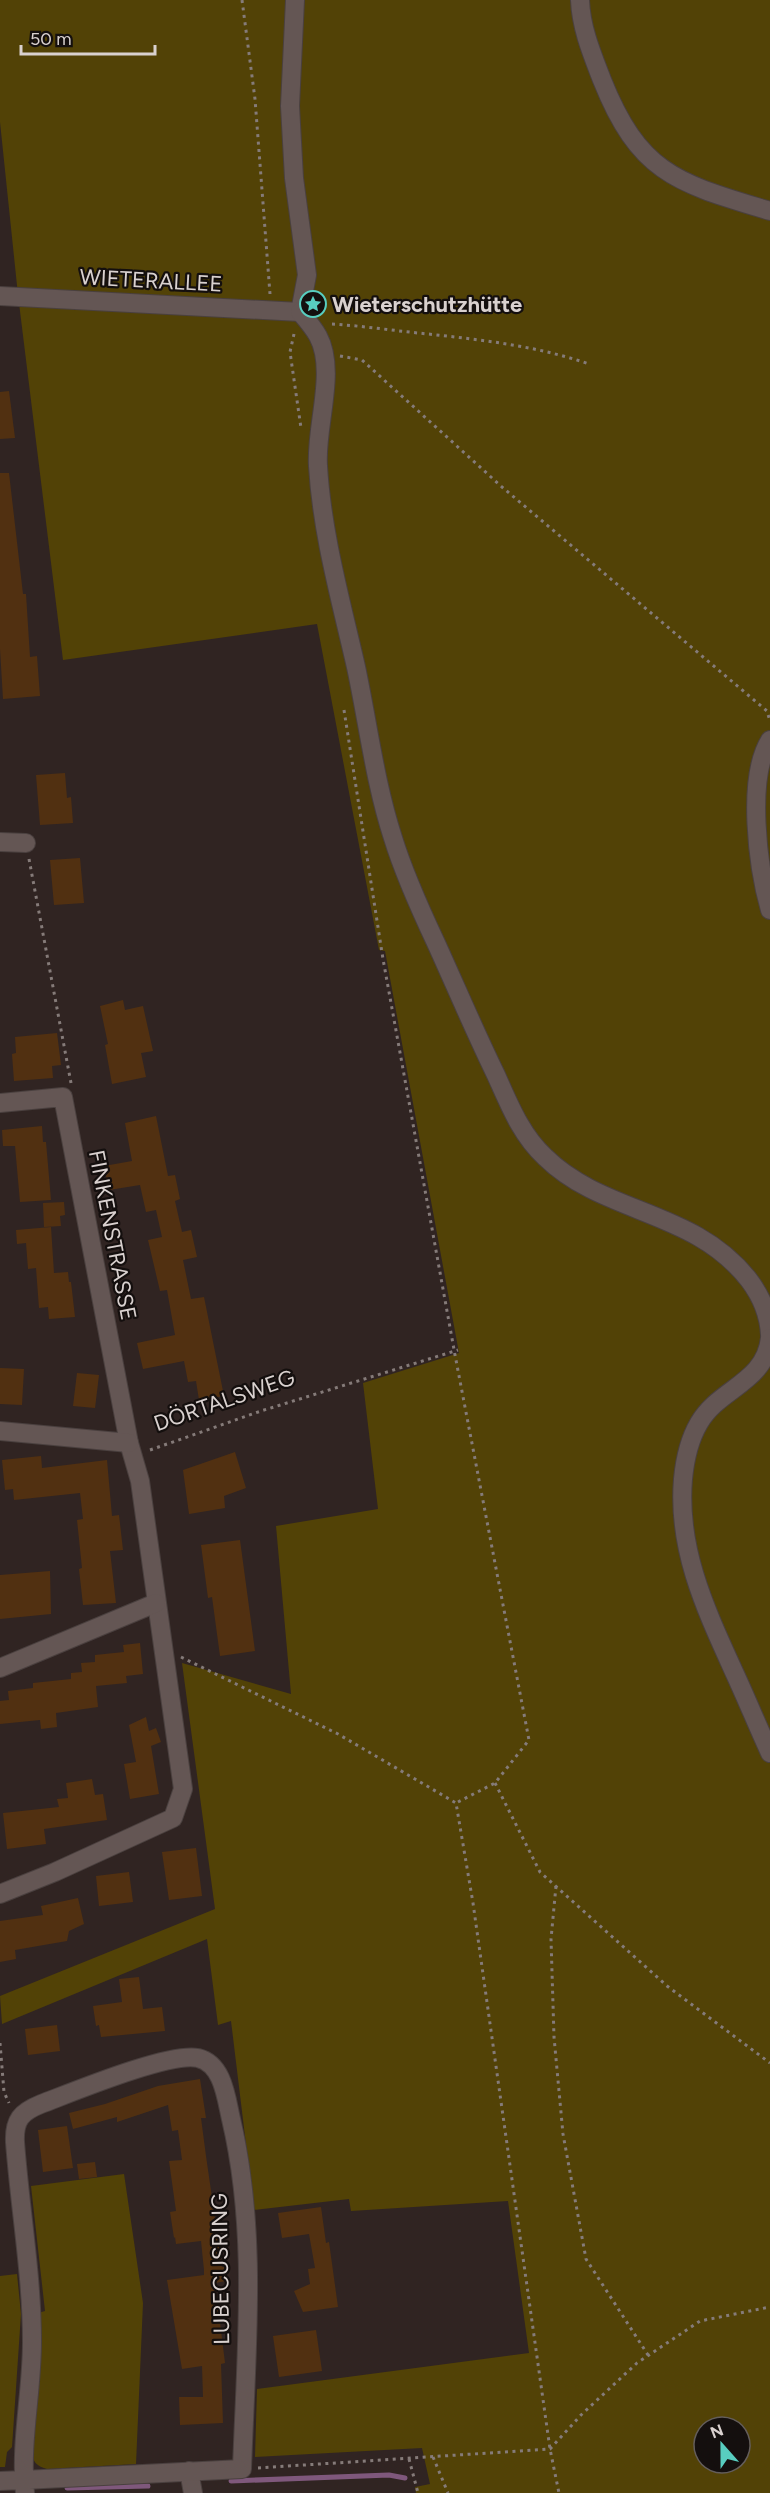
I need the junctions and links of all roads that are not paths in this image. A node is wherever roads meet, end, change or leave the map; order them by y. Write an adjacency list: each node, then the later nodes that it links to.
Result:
1 (295, 0): 5 (street)
2 (580, 0): 3 (street)
3 (770, 211)
4 (0, 296): 5 (street, WIETERALLEE)
5 (300, 312): 12 (street)
6 (770, 740): 7 (street)
7 (765, 833): 10 (street)
8 (0, 842): 9 (street)
9 (26, 843)
10 (770, 910)
11 (0, 1102): 14 (street, FINKENSTRASSE)
12 (770, 1336): 17 (street)
13 (0, 1431): 14 (street, DÖRTALSWEG)
14 (129, 1443): 15 (street, FINKENSTRASSE)
15 (156, 1604): 16 (street); 18 (street, FINKENSTRASSE)
16 (0, 1668)
17 (770, 1753)
18 (0, 1893)
19 (189, 2471): 21 (street); 21 (street, LUBECUSRING); 22 (street)
20 (0, 2481): 21 (street)
21 (25, 2486)
22 (193, 2493)

